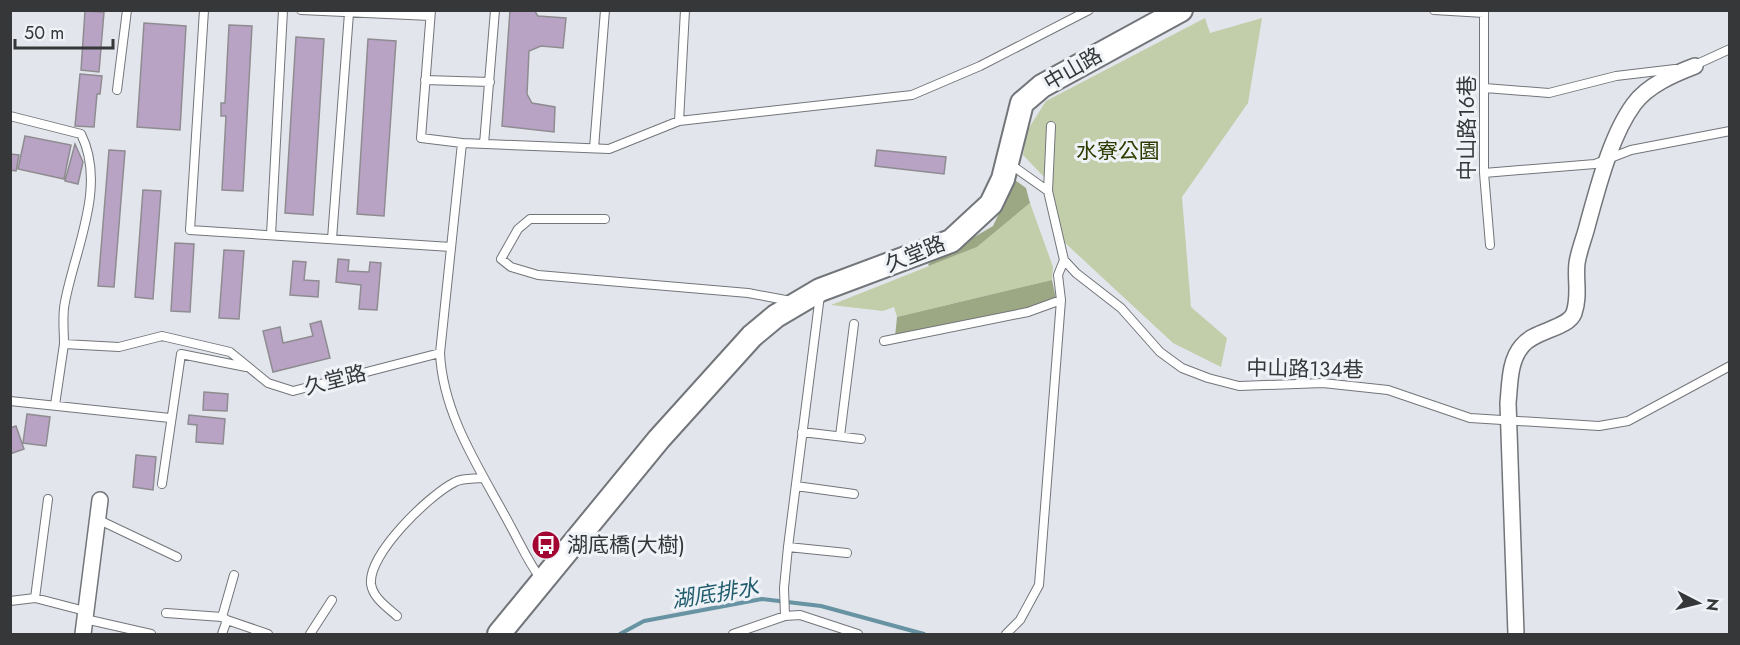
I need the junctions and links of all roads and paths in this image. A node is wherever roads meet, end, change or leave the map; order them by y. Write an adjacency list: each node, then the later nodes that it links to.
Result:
1 (127, 10): 19 (lane)
2 (204, 10): 32 (lane)
3 (283, 10): 32 (lane)
4 (301, 10): 12 (lane)
5 (495, 10): 17 (lane)
6 (605, 10): 26 (lane)
7 (685, 10): 21 (lane)
8 (1181, 10): 27 (street, 中山路)
9 (1434, 10): 11 (lane)
10 (1090, 11): 21 (lane)
11 (1484, 12): 18 (lane, 中山路16巷)
12 (349, 13): 13 (lane); 33 (lane)
13 (431, 13): 16 (lane)
14 (1730, 49): 15 (lane)
15 (1695, 66): 18 (lane); 28 (street)
16 (425, 80): 17 (lane); 24 (lane)
17 (490, 82): 25 (lane)
18 (1485, 88): 29 (lane, 中山路16巷)
19 (117, 90)
20 (10, 116): 42 (lane)
21 (679, 121): 26 (lane)
22 (1051, 126): 30 (lane)
23 (1730, 131): 28 (lane)
24 (462, 143): 25 (lane); 35 (lane)
25 (484, 144): 26 (lane)
26 (594, 148)
27 (1006, 162): 30 (lane); 37 (street, 久堂路)
28 (1605, 162): 29 (lane); 49 (street)
29 (1484, 173): 34 (lane, 中山路16巷)
30 (1048, 190): 36 (lane)
31 (605, 219): 39 (lane)
32 (271, 235): 33 (lane)
33 (332, 239): 35 (lane)
34 (1490, 244)
35 (451, 247): 43 (lane)
36 (1064, 260): 38 (lane); 49 (lane, 中山路134巷)
37 (820, 290): 39 (street, 久堂路); 50 (lane)
38 (1061, 300): 41 (lane); 80 (lane)
39 (799, 302): 64 (street, 久堂路)
40 (854, 324): 51 (lane)
41 (884, 341)
42 (64, 344): 45 (lane, 久堂路); 47 (lane)
43 (440, 353): 45 (lane, 久堂路); 53 (lane)
44 (1730, 366): 49 (lane, 中山路134巷)
45 (247, 367): 48 (lane)
46 (10, 401): 47 (lane)
47 (55, 405): 48 (lane)
48 (170, 418): 54 (lane)
49 (1511, 422): 81 (street)
50 (802, 432): 51 (lane); 55 (lane)
51 (840, 436): 52 (lane)
52 (861, 439)
53 (482, 478): 64 (lane); 69 (lane)
54 (162, 484)
55 (796, 486): 56 (lane); 60 (lane)
56 (854, 494)
57 (48, 499): 65 (lane)
58 (100, 500): 59 (street)
59 (97, 519): 62 (lane); 72 (street)
60 (788, 547): 61 (lane); 70 (lane)
61 (847, 553)
62 (177, 557)
63 (234, 575): 71 (lane)
64 (542, 580): 77 (street, 久堂路)
65 (35, 597): 67 (lane); 72 (lane)
66 (332, 600): 76 (lane)
67 (10, 601)
68 (165, 613): 71 (lane)
69 (397, 616)
70 (785, 616): 78 (lane); 79 (lane)
71 (224, 618): 74 (lane); 75 (lane)
72 (84, 622): 73 (lane)
73 (151, 634)
74 (222, 634)
75 (268, 634)
76 (310, 634)
77 (499, 634)
78 (733, 634)
79 (858, 634)
80 (1005, 634)
81 (1516, 634)

